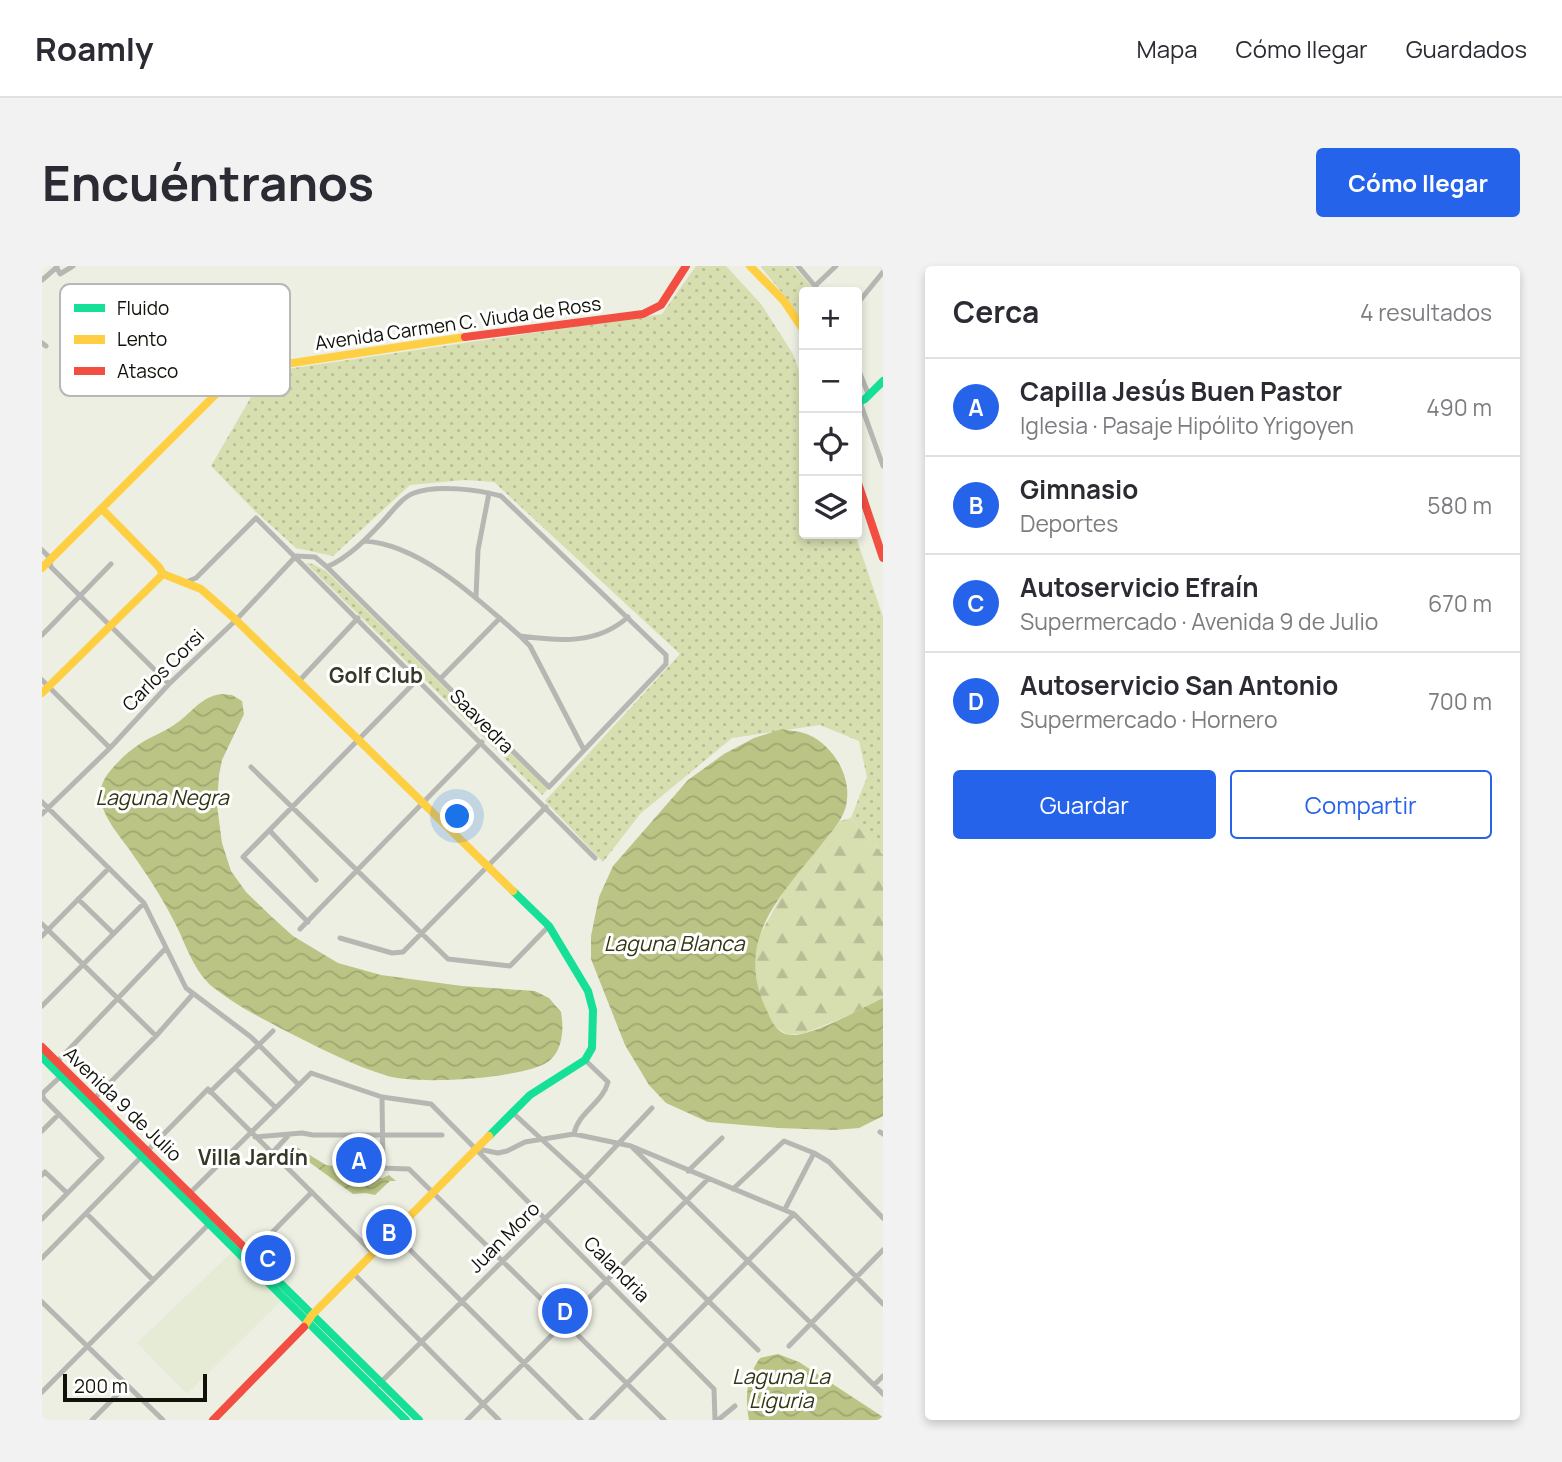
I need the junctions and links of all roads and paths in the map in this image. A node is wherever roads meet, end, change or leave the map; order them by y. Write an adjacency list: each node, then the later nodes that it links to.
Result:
1 (56, 266): 2 (street); 8 (street)
2 (73, 266)
3 (686, 266): 12 (street, Avenida Carmen C. Viuda de Ross)
4 (798, 266): 9 (street)
5 (836, 266): 9 (street)
6 (754, 267): 11 (street)
7 (883, 268): 10 (street)
8 (42, 280)
9 (816, 285)
10 (862, 297)
11 (799, 324)
12 (290, 363)
13 (862, 378): 16 (street)
14 (883, 381): 16 (street)
15 (214, 396): 22 (street, Avenida Carmen C. Viuda de Ross)
16 (869, 396): 17 (street)
17 (862, 400)
18 (862, 413): 19 (street)
19 (883, 466)
20 (489, 493): 23 (street); 34 (street); 35 (street)
21 (862, 496): 26 (street)
22 (102, 509): 27 (street, Avenida Carmen C. Viuda de Ross); 31 (street)
23 (364, 541): 29 (street); 34 (street)
24 (42, 550): 27 (street)
25 (296, 556): 29 (street, Saavedra); 32 (street, Saavedra); 36 (street, Saavedra); 38 (street, Carlos Corsi)
26 (883, 558)
27 (49, 561): 30 (street, Avenida Carmen C. Viuda de Ross); 33 (street)
28 (111, 564): 33 (street)
29 (327, 567): 42 (street, Saavedra)
30 (42, 568)
31 (163, 574): 32 (street); 39 (street)
32 (186, 582): 38 (street)
33 (81, 596): 39 (street); 40 (street)
34 (477, 597): 37 (street)
35 (628, 617): 41 (street); 50 (street)
36 (358, 618): 43 (street, Saavedra); 44 (street)
37 (500, 618): 41 (street); 42 (street)
38 (236, 620): 44 (street); 45 (street, Carlos Corsi)
39 (109, 625): 45 (street); 46 (street)
40 (42, 635)
41 (520, 636): 50 (street)
42 (441, 678): 50 (street, Saavedra)
43 (418, 679): 47 (street); 48 (street, Saavedra)
44 (299, 681): 47 (street)
45 (169, 684): 49 (street, Carlos Corsi)
46 (44, 687): 49 (street)
47 (358, 740): 53 (street); 56 (street)
48 (482, 742): 53 (street); 54 (street, Saavedra)
49 (110, 748): 55 (street, Carlos Corsi)
50 (584, 750)
51 (251, 767): 56 (street)
52 (42, 802): 55 (street)
53 (422, 804): 60 (street); 62 (street)
54 (546, 807): 59 (street, Saavedra); 60 (street)
55 (48, 808): 57 (street, Carlos Corsi); 61 (street)
56 (292, 808): 58 (street); 62 (street)
57 (42, 814)
58 (270, 831): 63 (street); 66 (street)
59 (595, 858)
60 (488, 867): 68 (street); 72 (street)
61 (109, 868): 64 (street); 65 (street)
62 (356, 870): 66 (street); 72 (street)
63 (316, 880)
64 (78, 900): 70 (street); 71 (street)
65 (144, 903): 71 (street); 75 (street)
66 (308, 922): 69 (street)
67 (42, 924): 70 (street)
68 (550, 926): 72 (street); 85 (street)
69 (300, 929)
70 (48, 930): 73 (street); 76 (street)
71 (113, 933): 76 (street)
72 (422, 934): 74 (street)
73 (42, 936)
74 (340, 939)
75 (166, 948): 77 (street); 78 (street)
76 (83, 965): 78 (street); 79 (street)
77 (193, 994): 81 (street); 82 (street)
78 (118, 999): 81 (street); 86 (street)
79 (42, 1006)
80 (273, 1031): 82 (street)
81 (156, 1036): 93 (street)
82 (258, 1045): 87 (street); 89 (street)
83 (42, 1047): 86 (street, Avenida 9 de Julio)
84 (42, 1057): 86 (street, Avenida 9 de Julio)
85 (585, 1060): 96 (street); 99 (street)
86 (55, 1064): 88 (street, Avenida 9 de Julio)
87 (235, 1068): 90 (street); 94 (street)
88 (64, 1073): 91 (street); 93 (street, Avenida 9 de Julio)
89 (298, 1084): 92 (street, Calandria); 94 (street)
90 (209, 1091): 100 (street); 109 (street)
91 (43, 1097): 97 (street)
92 (382, 1097): 102 (street); 108 (street, Calandria)
93 (92, 1101): 109 (street, Avenida 9 de Julio)
94 (275, 1107): 100 (street)
95 (652, 1108): 106 (street, Juan Moro)
96 (513, 1113): 105 (street); 108 (street)
97 (59, 1114): 98 (street); 121 (street)
98 (42, 1131)
99 (574, 1134): 105 (street); 106 (street)
100 (253, 1135): 101 (street); 111 (street); 122 (street)
101 (289, 1135): 102 (street); 111 (street)
102 (383, 1135): 103 (street); 113 (street)
103 (442, 1135)
104 (722, 1138): 114 (street)
105 (541, 1139): 108 (street); 116 (street)
106 (619, 1142): 107 (street); 116 (street, Juan Moro)
107 (631, 1146): 114 (street); 123 (street)
108 (477, 1150): 120 (street); 129 (street, Calandria)
109 (146, 1153): 122 (street, Avenida 9 de Julio); 125 (street)
110 (814, 1153): 118 (street); 124 (street); 128 (street)
111 (271, 1154): 119 (street)
112 (352, 1167): 113 (street)
113 (383, 1167): 120 (street)
114 (688, 1171): 117 (street)
115 (43, 1173): 121 (street)
116 (585, 1179): 129 (street, Juan Moro); 133 (street)
117 (708, 1179): 118 (street); 123 (street)
118 (733, 1189): 124 (street)
119 (312, 1192): 135 (street); 136 (street)
120 (433, 1192): 132 (street); 138 (street)
121 (67, 1193): 130 (street)
122 (188, 1196): 127 (street, Avenida 9 de Julio); 131 (street, Avenida 9 de Julio)
123 (687, 1200): 133 (street); 139 (street)
124 (785, 1209): 126 (street)
125 (86, 1213): 137 (street); 142 (street)
126 (794, 1214): 139 (street); 141 (street)
127 (216, 1217): 131 (street); 136 (street, Avenida 9 de Julio)
128 (883, 1218)
129 (545, 1219): 138 (street, Juan Moro); 143 (street, Calandria)
130 (42, 1220)
131 (209, 1224): 136 (street, Avenida 9 de Julio); 142 (street)
132 (393, 1233): 135 (street); 145 (street)
133 (645, 1240): 143 (street); 146 (street)
134 (883, 1250): 141 (street)
135 (373, 1253): 140 (street)
136 (248, 1257): 148 (street, Avenida 9 de Julio)
137 (42, 1258)
138 (502, 1261): 145 (street, Juan Moro); 149 (street)
139 (749, 1261): 146 (street); 150 (street)
140 (353, 1273): 148 (street); 151 (street)
141 (856, 1277): 147 (street); 150 (street)
142 (153, 1280): 154 (street)
143 (606, 1281): 149 (street); 152 (street, Calandria)
144 (42, 1302): 154 (street)
145 (461, 1302): 151 (street, Juan Moro); 156 (street)
146 (709, 1302): 152 (street); 155 (street)
147 (883, 1304)
148 (310, 1319): 159 (street, Avenida 9 de Julio); 169 (street)
149 (565, 1322): 156 (street); 158 (street)
150 (812, 1323): 153 (street); 160 (street)
151 (421, 1342): 159 (street, Juan Moro); 164 (street)
152 (668, 1342): 158 (street); 166 (street, Calandria)
153 (789, 1346)
154 (86, 1347): 161 (street); 162 (street)
155 (758, 1350)
156 (525, 1363): 164 (street); 174 (street)
157 (883, 1376): 160 (street)
158 (627, 1384): 175 (street); 176 (street)
159 (378, 1385): 170 (street, Avenida 9 de Julio); 171 (street, Avenida 9 de Julio)
160 (874, 1385): 163 (street)
161 (126, 1386): 167 (street); 168 (street)
162 (42, 1392)
163 (883, 1394)
164 (483, 1404): 172 (street); 173 (street)
165 (735, 1406): 166 (street)
166 (714, 1419)
167 (92, 1420)
168 (163, 1420)
169 (213, 1420)
170 (406, 1420)
171 (419, 1420)
172 (467, 1420)
173 (499, 1420)
174 (581, 1420)
175 (591, 1420)
176 (664, 1420)

